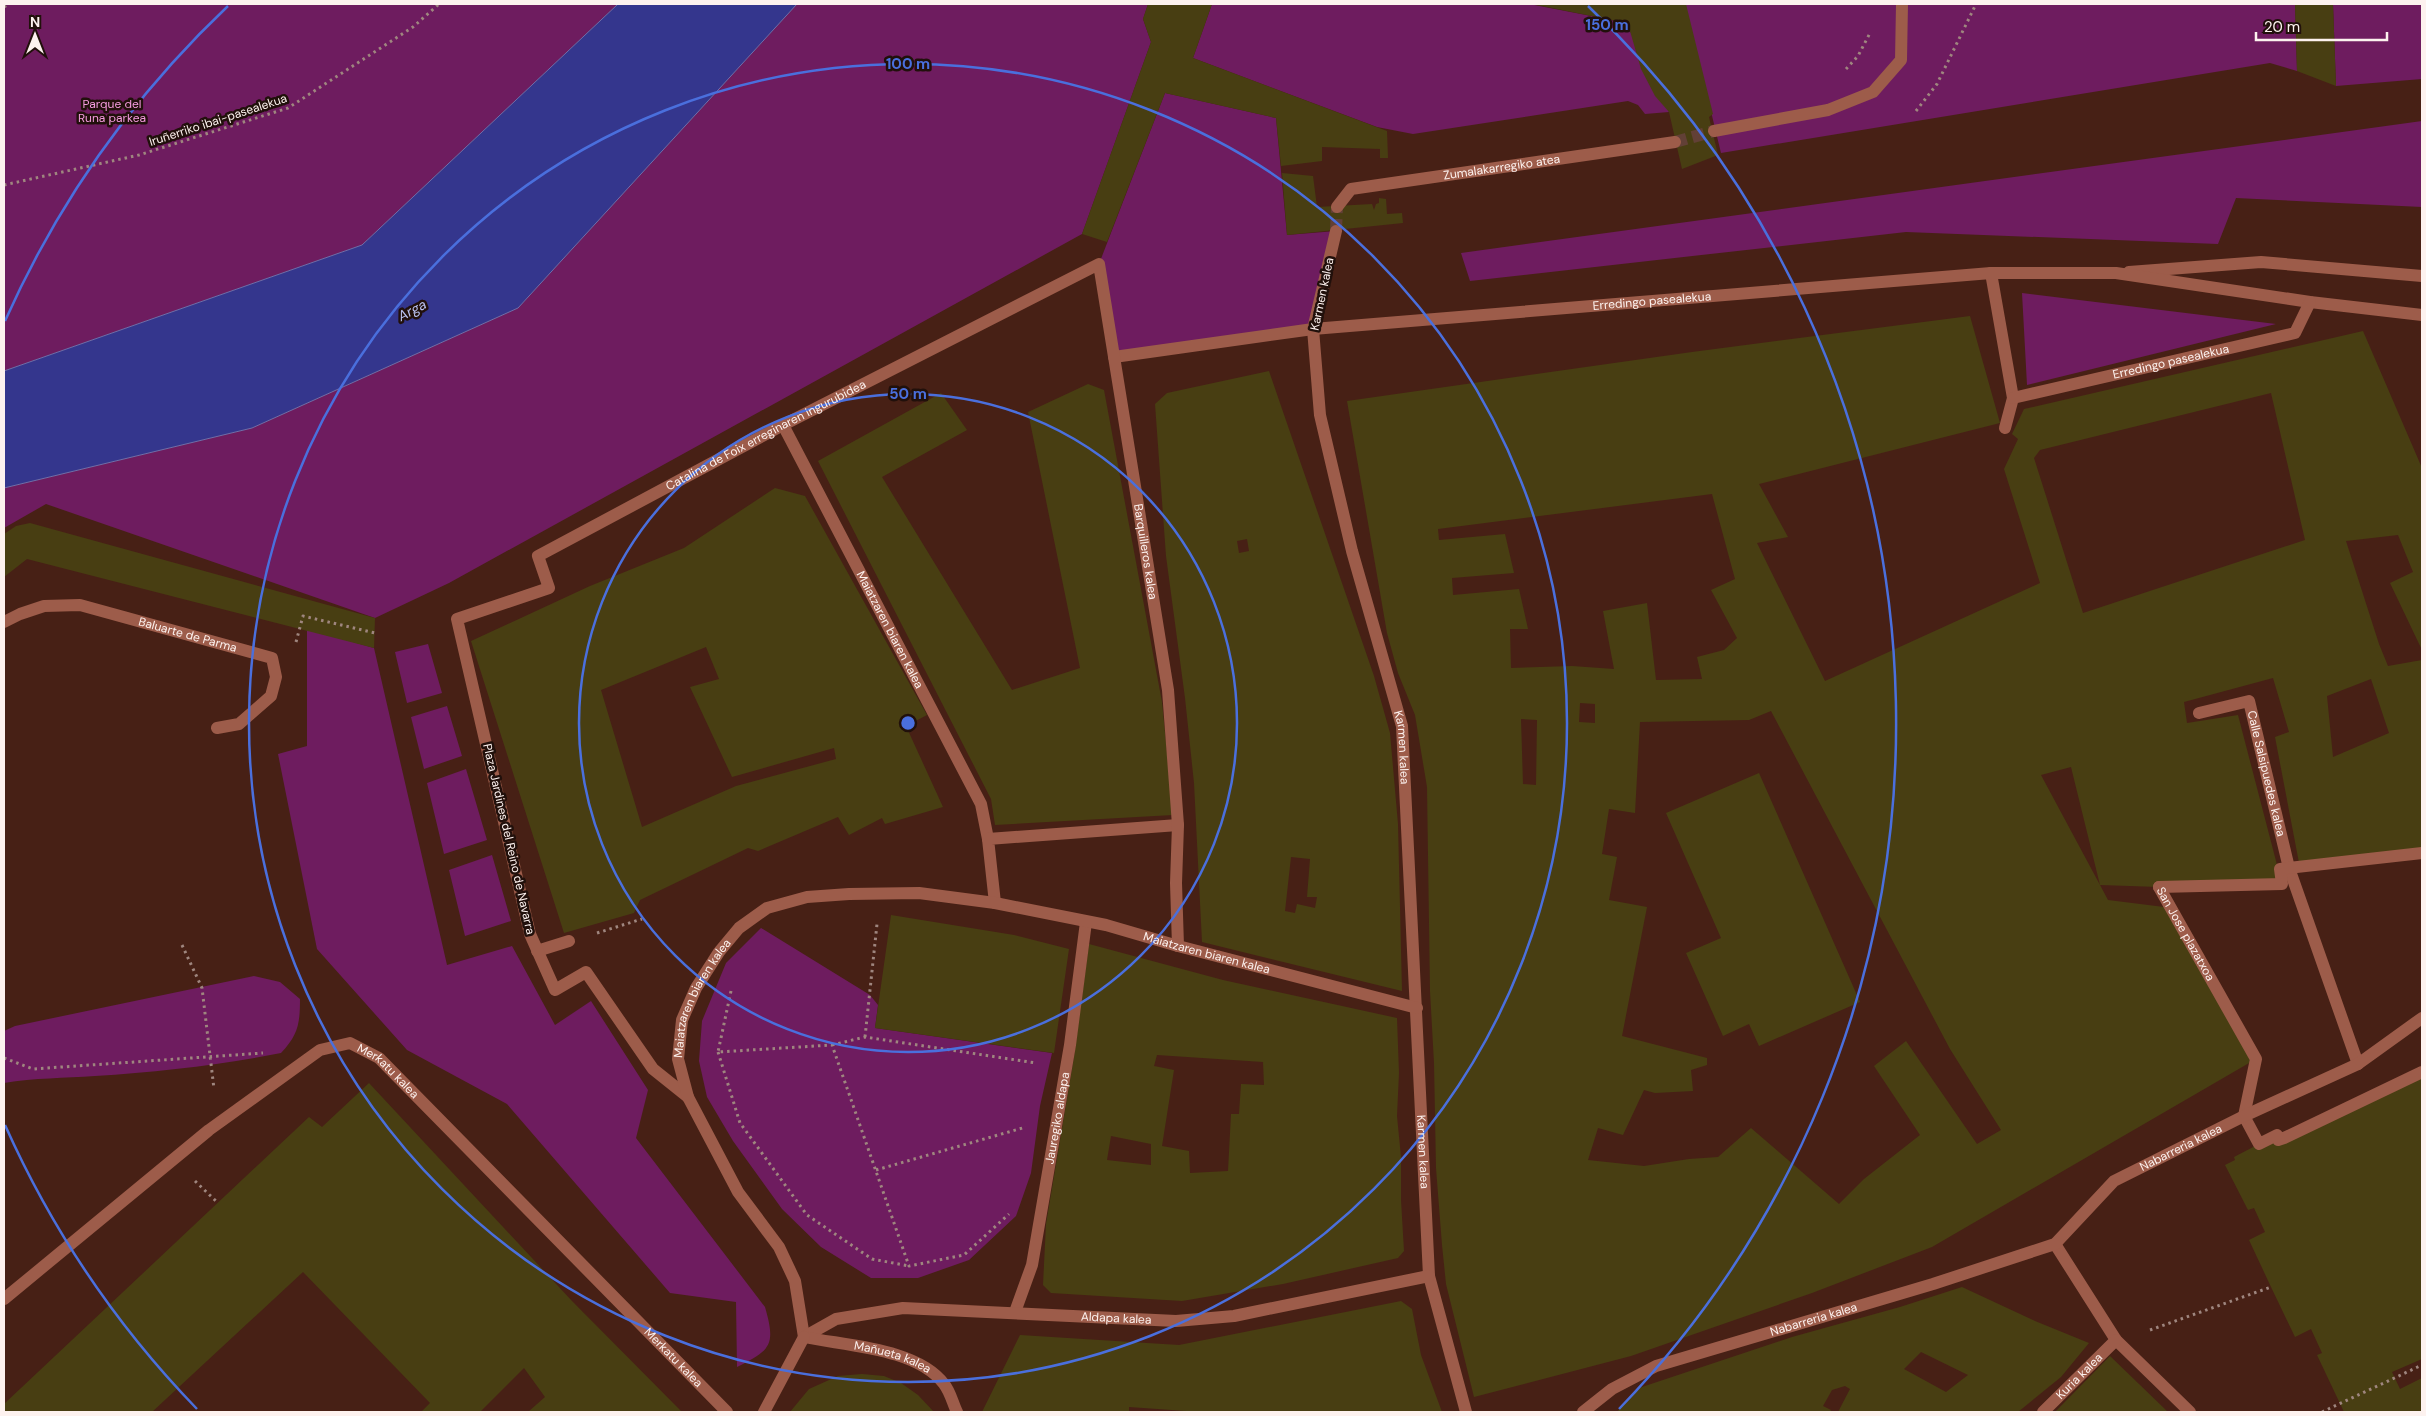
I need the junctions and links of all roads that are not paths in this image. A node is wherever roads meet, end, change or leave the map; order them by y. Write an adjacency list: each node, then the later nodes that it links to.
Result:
1 (1902, 4): 2 (street)
2 (1714, 131)
3 (1675, 142): 4 (street, Zumalakarregiko atea)
4 (1337, 207)
5 (1336, 231): 11 (street, Karmen kalea)
6 (1991, 273): 7 (street, Erredingo pasealekua); 11 (street, Erredingo pasealekua); 13 (street)
7 (2116, 273): 8 (street); 9 (street, Erredingo pasealekua)
8 (2422, 276)
9 (2310, 302): 10 (street, Erredingo pasealekua); 13 (street, Erredingo pasealekua)
10 (2422, 315)
11 (1312, 329): 12 (street); 29 (street, Karmen kalea)
12 (1114, 357): 14 (street, Catalina de Foix erreginaren ingurubidea); 20 (street, Barquilleros kalea)
13 (2013, 398): 15 (street)
14 (783, 426): 16 (street, Catalina de Foix erreginaren ingurubidea); 21 (street, Maiatzaren biaren kalea)
15 (2005, 428)
16 (538, 556): 28 (street, Plaza Jardines del Reino de Navarra)
17 (4, 622): 19 (street, Baluarte de Parma)
18 (2199, 713): 23 (street, Calle Salsipuedes kalea)
19 (217, 728)
20 (1178, 825): 21 (street); 27 (street, Barquilleros kalea)
21 (988, 839): 24 (street, Maiatzaren biaren kalea)
22 (2422, 853): 23 (street)
23 (2289, 868): 31 (street); 34 (street, San Jose plazatxoa)
24 (995, 903): 25 (street, Maiatzaren biaren kalea); 33 (street, Maiatzaren biaren kalea)
25 (1086, 922): 27 (street, Maiatzaren biaren kalea); 38 (street, Jauregiko aldapa)
26 (569, 941): 28 (street)
27 (1178, 946): 29 (street, Maiatzaren biaren kalea)
28 (537, 951): 33 (street, Plaza Jardines del Reino de Navarra)
29 (1417, 1008): 36 (street, Karmen kalea)
30 (2422, 1018): 31 (street)
31 (2358, 1064): 34 (street)
32 (2422, 1072): 34 (street)
33 (688, 1097): 39 (street, Maiatzaren biaren kalea)
34 (2244, 1116): 35 (street, Nabarreria kalea)
35 (2055, 1244): 40 (street); 45 (street, Nabarreria kalea)
36 (1429, 1276): 38 (street, Aldapa kalea); 44 (street)
37 (4, 1299): 41 (street, Merkatu kalea)
38 (1015, 1312): 39 (street, Aldapa kalea)
39 (804, 1337): 42 (street); 43 (street, Mañueta kalea)
40 (2116, 1340): 46 (street, Kuria kalea); 47 (street)
41 (726, 1412)
42 (764, 1412)
43 (957, 1412)
44 (1466, 1412)
45 (1583, 1412)
46 (2043, 1412)
47 (2190, 1412)

